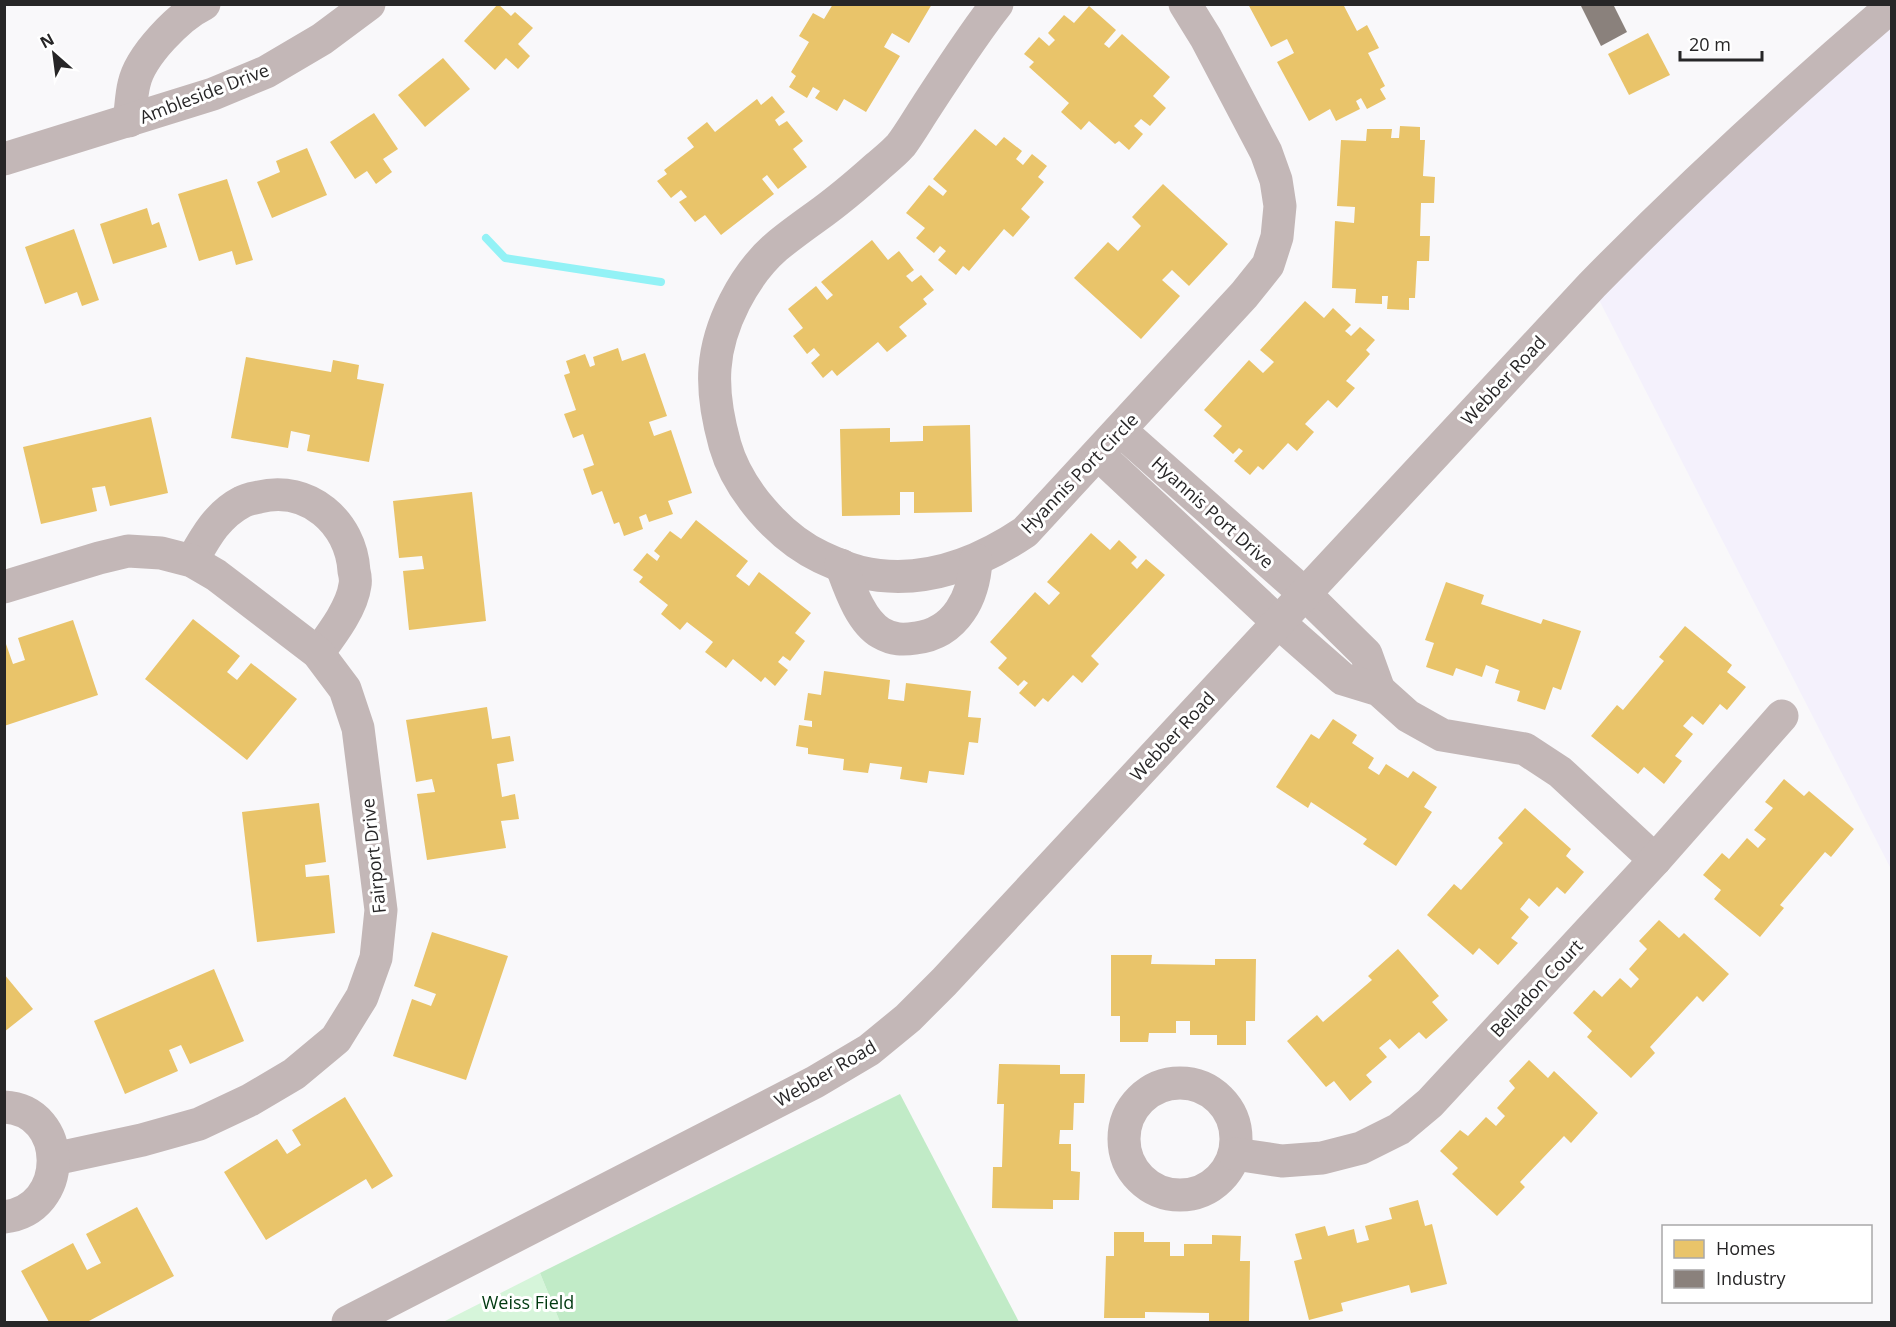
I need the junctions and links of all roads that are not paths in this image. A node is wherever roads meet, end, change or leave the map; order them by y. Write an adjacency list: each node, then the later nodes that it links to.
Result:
1 (204, 4): 6 (street, Ambleside Drive)
2 (369, 4): 6 (street, Ambleside Drive)
3 (997, 4): 12 (street, Hyannis Port Circle)
4 (1185, 4): 8 (street, Hyannis Port Circle)
5 (1892, 6): 14 (street, Webber Road)
6 (129, 121): 7 (street, Ambleside Drive)
7 (4, 159)
8 (1120, 430): 9 (street, Hyannis Port Circle); 14 (street, Hyannis Port Drive)
9 (1098, 454): 10 (street, Hyannis Port Circle); 15 (street, Hyannis Port Drive)
10 (976, 560): 12 (street, Hyannis Port Circle); 12 (street)
11 (192, 561): 13 (street, Fairport Drive); 16 (street, Fairport Drive); 16 (street)
12 (841, 566)
13 (4, 587)
14 (1305, 594): 15 (street, Webber Road); 17 (street, Hyannis Port Drive)
15 (1278, 622): 17 (street, Hyannis Port Drive); 24 (street, Webber Road)
16 (318, 653): 22 (street, Fairport Drive)
17 (1379, 690): 19 (street)
18 (1782, 716): 19 (street, Belladon Court)
19 (1655, 860): 21 (street, Belladon Court)
20 (4, 1107): 22 (street)
21 (1235, 1154)
22 (54, 1159): 23 (street)
23 (4, 1217)
24 (348, 1323)

